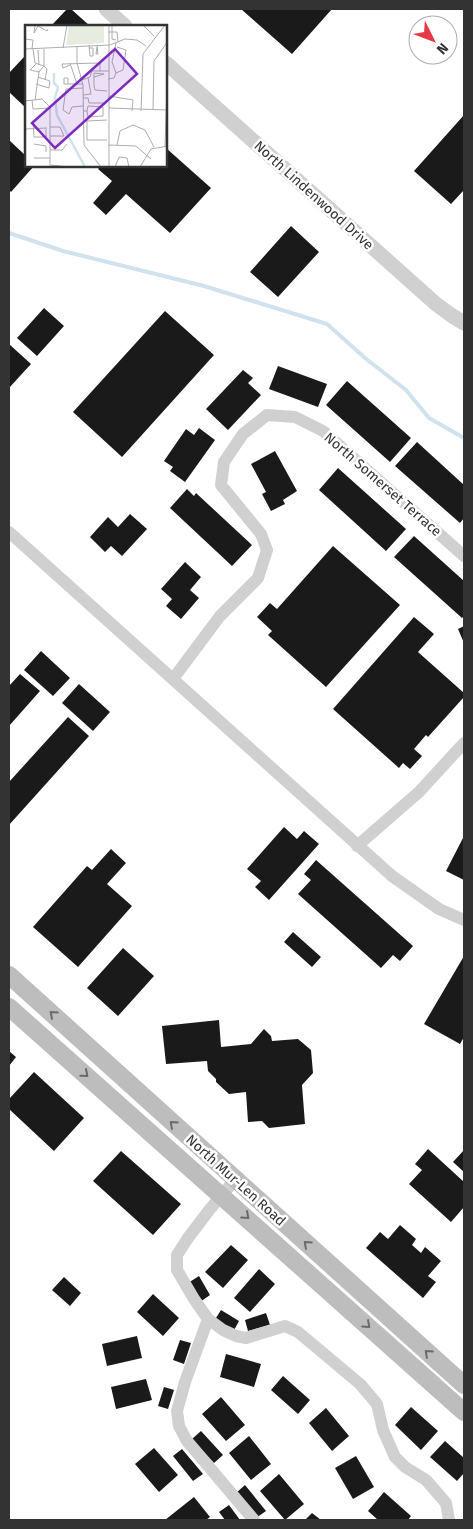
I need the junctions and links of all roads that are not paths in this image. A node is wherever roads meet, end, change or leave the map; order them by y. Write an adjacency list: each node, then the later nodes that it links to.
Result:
1 (106, 9): 2 (street)
2 (125, 25)
3 (168, 64): 4 (street, North Lindenwood Drive)
4 (464, 323)
5 (9, 532): 7 (street)
6 (464, 556): 7 (street, North Somerset Terrace)
7 (173, 679): 9 (street)
8 (464, 743): 9 (street)
9 (358, 846): 10 (street)
10 (464, 920)
11 (9, 975): 13 (main road, North Mur-Len Road, one-way to 11)
12 (9, 1007): 14 (main road, North Mur-Len Road, one-way to 14)
13 (235, 1180): 14 (street); 16 (main road, North Mur-Len Road, one-way to 13)
14 (222, 1195): 15 (street); 17 (main road, North Mur-Len Road, one-way to 17)
15 (208, 1319): 18 (street); 19 (street)
16 (464, 1385)
17 (464, 1412)
18 (254, 1520)
19 (450, 1520)

